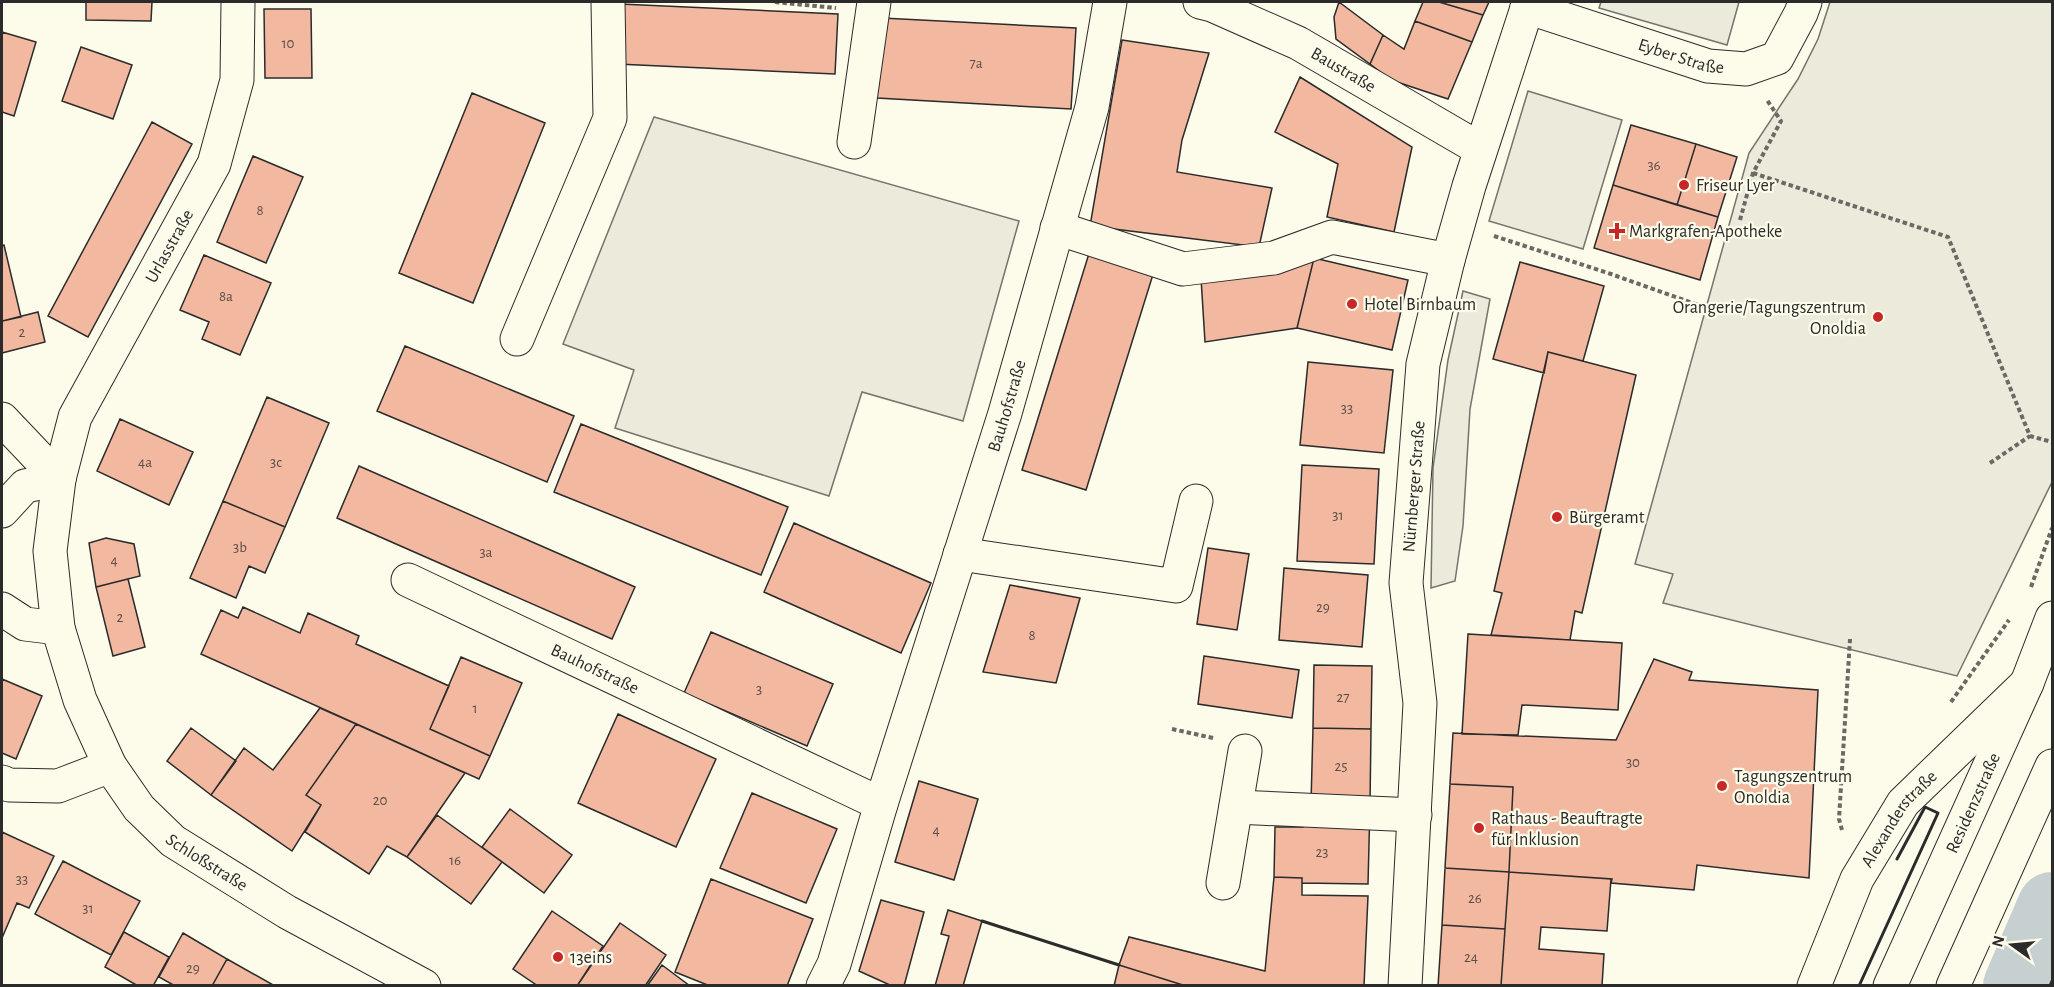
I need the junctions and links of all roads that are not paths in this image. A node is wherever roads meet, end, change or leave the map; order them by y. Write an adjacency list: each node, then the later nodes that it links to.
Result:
1 (238, 2): 14 (street, Urlasstraße)
2 (608, 2): 12 (street)
3 (1110, 2): 10 (street, Bauhofstraße)
4 (1200, 2): 9 (street, Baustraße)
5 (1805, 2): 6 (street, Eyber Straße)
6 (1528, 4): 9 (street, Nürnberger Straße)
7 (873, 7): 8 (street)
8 (854, 142)
9 (1480, 149): 11 (street, Nürnberger Straße)
10 (1057, 228): 11 (street); 17 (street, Bauhofstraße)
11 (1448, 260): 29 (street, Nürnberger Straße)
12 (517, 339)
13 (2, 419): 14 (street)
14 (58, 479): 16 (street); 21 (street, Urlasstraße)
15 (1196, 501): 17 (street)
16 (2, 511)
17 (960, 554): 27 (street, Bauhofstraße)
18 (408, 580): 27 (street, Bauhofstraße)
19 (2, 609): 21 (street)
20 (2052, 618): 22 (street, Residenzstraße)
21 (58, 628): 24 (street, Urlasstraße)
22 (2027, 683): 34 (street, Alexanderstraße); 35 (street, Residenzstraße)
23 (1245, 751): 28 (street)
24 (110, 766): 26 (street); 31 (street, Schloßstraße)
25 (2052, 766): 36 (street)
26 (2, 782)
27 (881, 804): 32 (street, Bauhofstraße)
28 (1236, 807): 29 (street); 30 (street)
29 (1415, 815): 33 (street, Nürnberger Straße)
30 (1223, 883)
31 (424, 986)
32 (823, 986)
33 (1405, 986)
34 (1814, 986)
35 (1890, 986)
36 (1953, 986)

